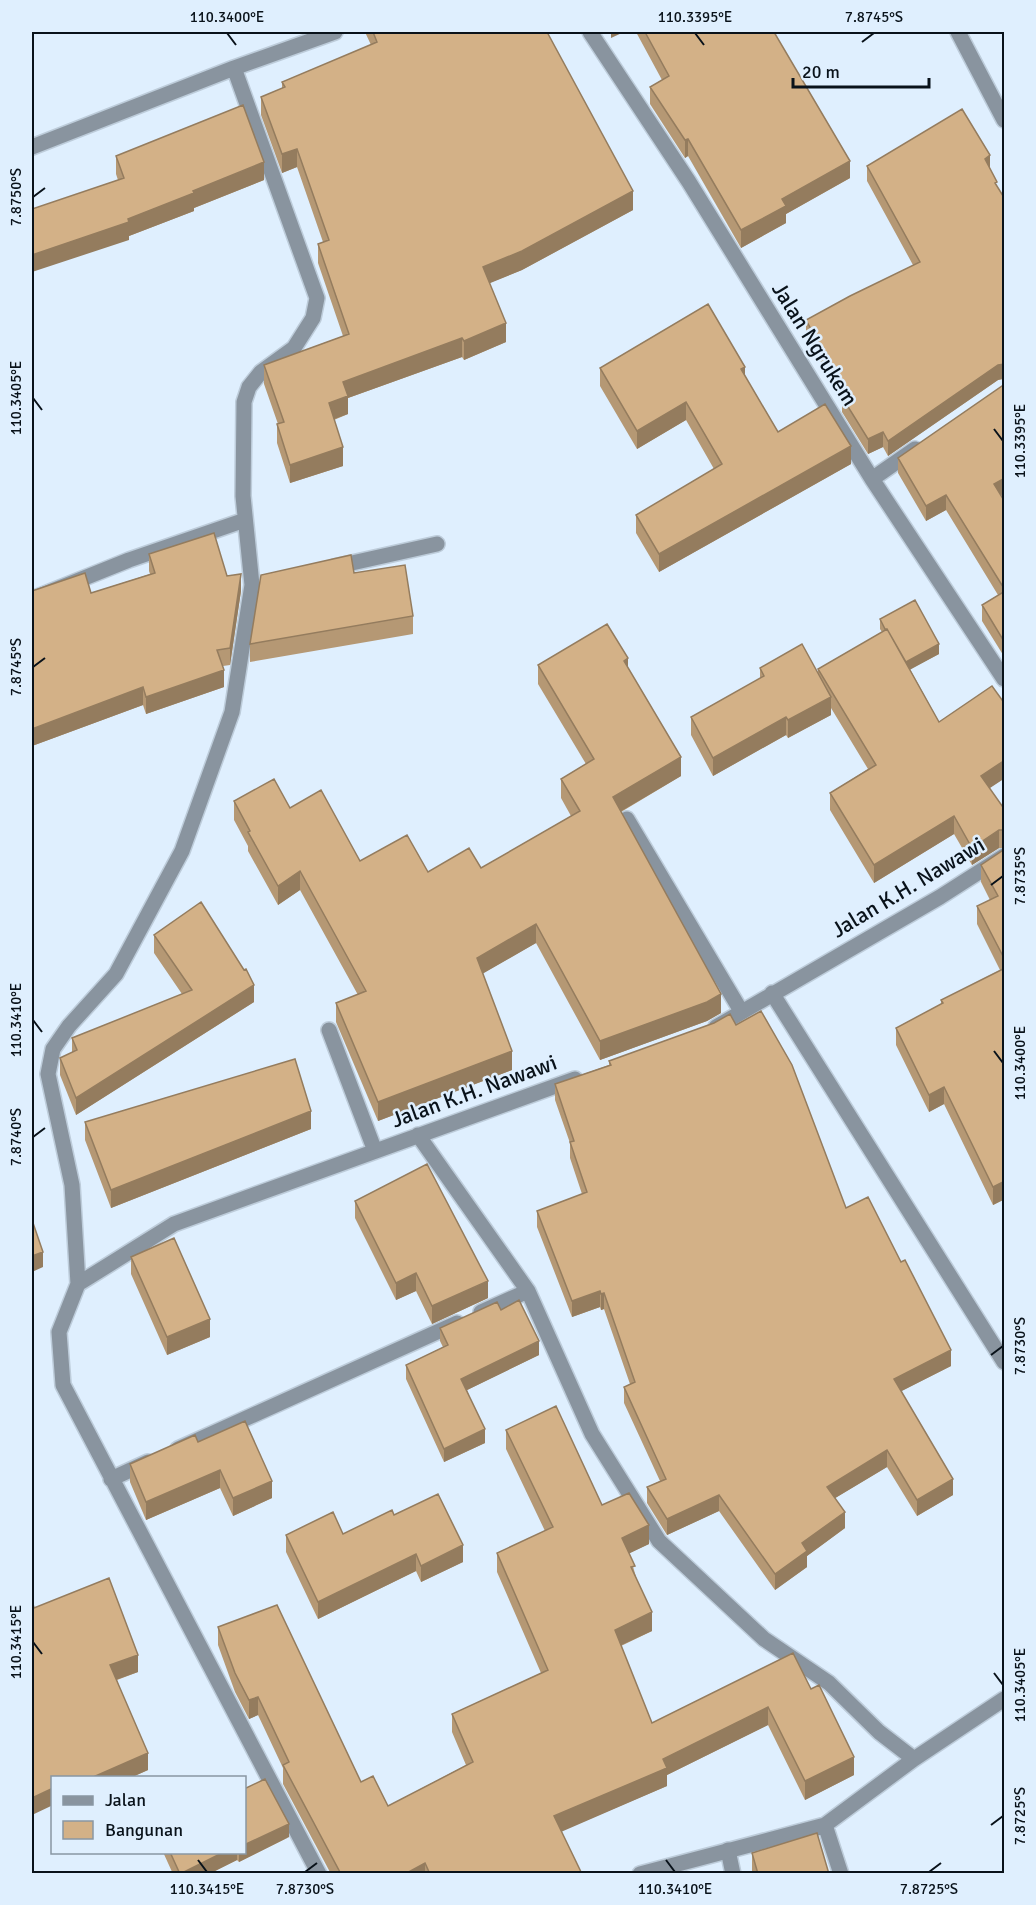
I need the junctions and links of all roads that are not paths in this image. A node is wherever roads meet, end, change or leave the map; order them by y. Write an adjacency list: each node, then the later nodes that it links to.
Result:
1 (335, 32): 4 (street)
2 (590, 32): 8 (street, Jalan Ngrukem)
3 (958, 32): 5 (street)
4 (234, 68): 6 (street); 9 (street)
5 (1005, 120)
6 (32, 147)
7 (929, 440): 8 (street)
8 (872, 479): 13 (street, Jalan Ngrukem)
9 (245, 520): 12 (street); 23 (street)
10 (437, 544): 11 (street)
11 (322, 570)
12 (32, 599)
13 (1005, 679)
14 (627, 819): 17 (street)
15 (1005, 856): 16 (street, Jalan K.H. Nawawi)
16 (772, 993): 17 (street, Jalan K.H. Nawawi); 25 (street)
17 (741, 1011): 19 (street, Jalan K.H. Nawawi)
18 (328, 1030): 22 (street)
19 (699, 1034)
20 (587, 1074): 21 (street, Jalan K.H. Nawawi)
21 (418, 1135): 22 (street, Jalan K.H. Nawawi); 24 (street)
22 (375, 1151): 23 (street, Jalan K.H. Nawawi)
23 (78, 1284): 26 (street)
24 (528, 1291): 26 (street); 28 (street)
25 (1005, 1362)
26 (111, 1479): 31 (street)
27 (1005, 1699): 28 (street)
28 (914, 1759): 29 (street)
29 (825, 1825): 30 (street); 34 (street)
30 (728, 1850): 32 (street); 33 (street)
31 (319, 1874)
32 (640, 1874)
33 (733, 1874)
34 (842, 1874)

